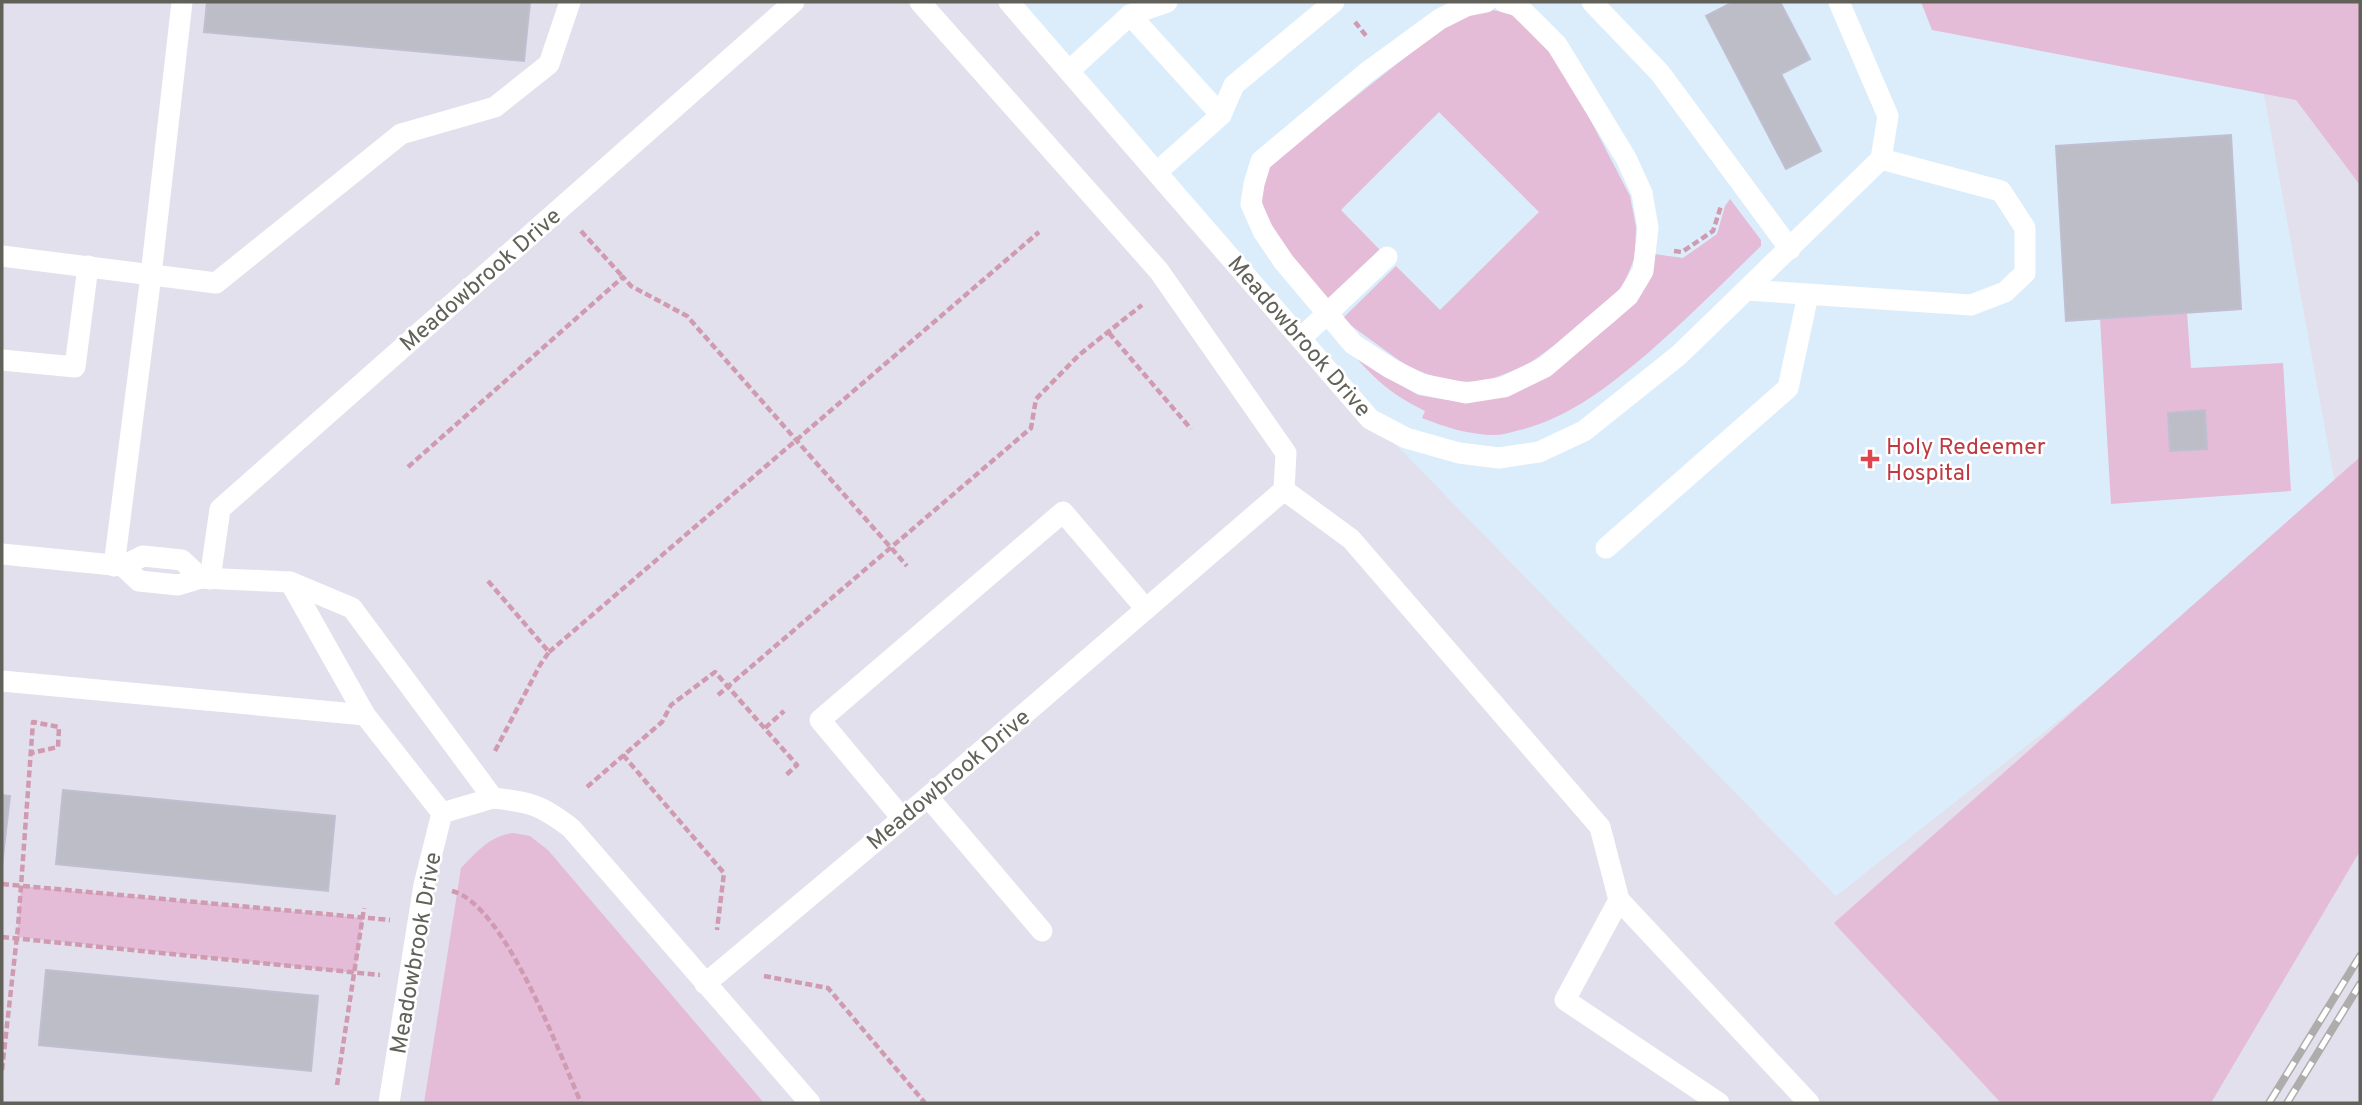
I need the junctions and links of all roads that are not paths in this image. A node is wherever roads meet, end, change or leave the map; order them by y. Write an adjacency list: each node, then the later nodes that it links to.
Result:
1 (182, 2): 21 (street)
2 (570, 2): 21 (street)
3 (794, 2): 31 (street, Meadowbrook Drive)
4 (920, 2): 27 (street)
5 (1009, 2): 13 (street, Meadowbrook Drive)
6 (1167, 2): 12 (street)
7 (1486, 2): 24 (street)
8 (1504, 2): 24 (street)
9 (1592, 2): 17 (street)
10 (1839, 2): 15 (street)
11 (1342, 9): 14 (street)
12 (1130, 15): 13 (street); 14 (street)
13 (1069, 71): 16 (street, Meadowbrook Drive)
14 (1221, 116): 16 (street)
15 (1881, 159): 17 (street, Meadowbrook Drive); 23 (street)
16 (1157, 172): 25 (street, Meadowbrook Drive)
17 (1790, 249): 22 (street, Meadowbrook Drive)
18 (2, 256): 20 (street)
19 (1387, 257): 24 (street)
20 (88, 266): 21 (street); 26 (street)
21 (151, 275): 30 (street)
22 (1746, 290): 23 (street); 25 (street, Meadowbrook Drive)
23 (1808, 295): 28 (street)
24 (1328, 313): 25 (street)
25 (1301, 338)
26 (2, 360)
27 (1284, 490): 33 (street, Meadowbrook Drive); 40 (street)
28 (1605, 548)
29 (2, 554): 30 (street)
30 (119, 566): 31 (street)
31 (205, 578): 32 (street)
32 (290, 582): 35 (street); 37 (street)
33 (1146, 609): 36 (street, Meadowbrook Drive); 39 (street)
34 (2, 681): 35 (street)
35 (365, 715): 38 (street)
36 (928, 797): 39 (street, Meadowbrook Drive); 41 (street)
37 (493, 799): 38 (street); 42 (street)
38 (442, 813): 43 (street, Meadowbrook Drive)
39 (902, 818): 42 (street, Meadowbrook Drive)
40 (1619, 900): 45 (street); 46 (street)
41 (1042, 931)
42 (705, 984): 44 (street)
43 (389, 1103)
44 (810, 1103)
45 (1719, 1103)
46 (1809, 1103)

